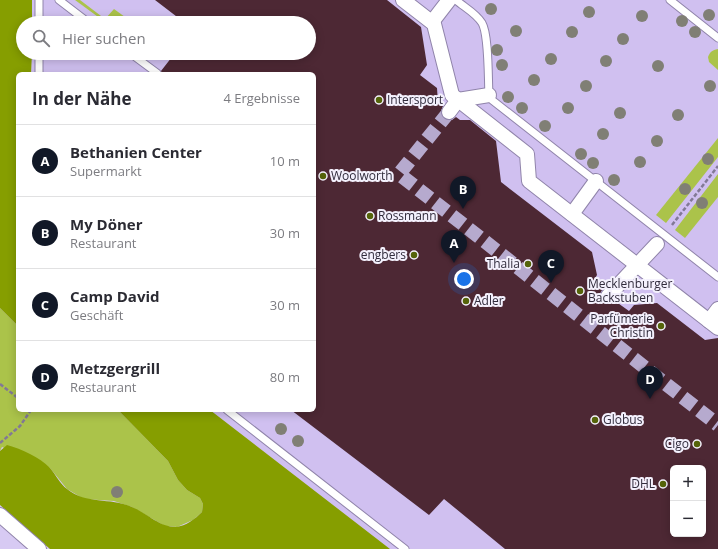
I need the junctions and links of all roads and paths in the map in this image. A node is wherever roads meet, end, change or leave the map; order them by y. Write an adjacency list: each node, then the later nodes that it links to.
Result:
1 (39, 0): 7 (lane)
2 (59, 0): 8 (lane)
3 (403, 0): 9 (street)
4 (449, 0): 9 (street)
5 (456, 0): 15 (lane)
6 (670, 0): 10 (lane)
7 (39, 16)
8 (80, 16)
9 (432, 22): 16 (street)
10 (718, 38)
11 (39, 60): 13 (lane)
12 (140, 60): 14 (lane)
13 (39, 72)
14 (156, 72)
15 (489, 95): 16 (street); 19 (lane)
16 (458, 100): 17 (street); 20 (street)
17 (449, 112)
18 (718, 166): 21 (path)
19 (596, 181): 20 (street); 21 (lane)
20 (572, 214): 22 (street)
21 (661, 240): 22 (street); 23 (lane)
22 (637, 265): 24 (street); 26 (street)
23 (718, 277)
24 (608, 296)
25 (718, 309): 26 (street)
26 (714, 325)
27 (0, 384): 28 (path)
28 (16, 396)
29 (230, 412): 34 (lane)
30 (28, 414): 31 (path)
31 (0, 443)
32 (0, 515): 33 (street)
33 (39, 549)
34 (405, 549)

